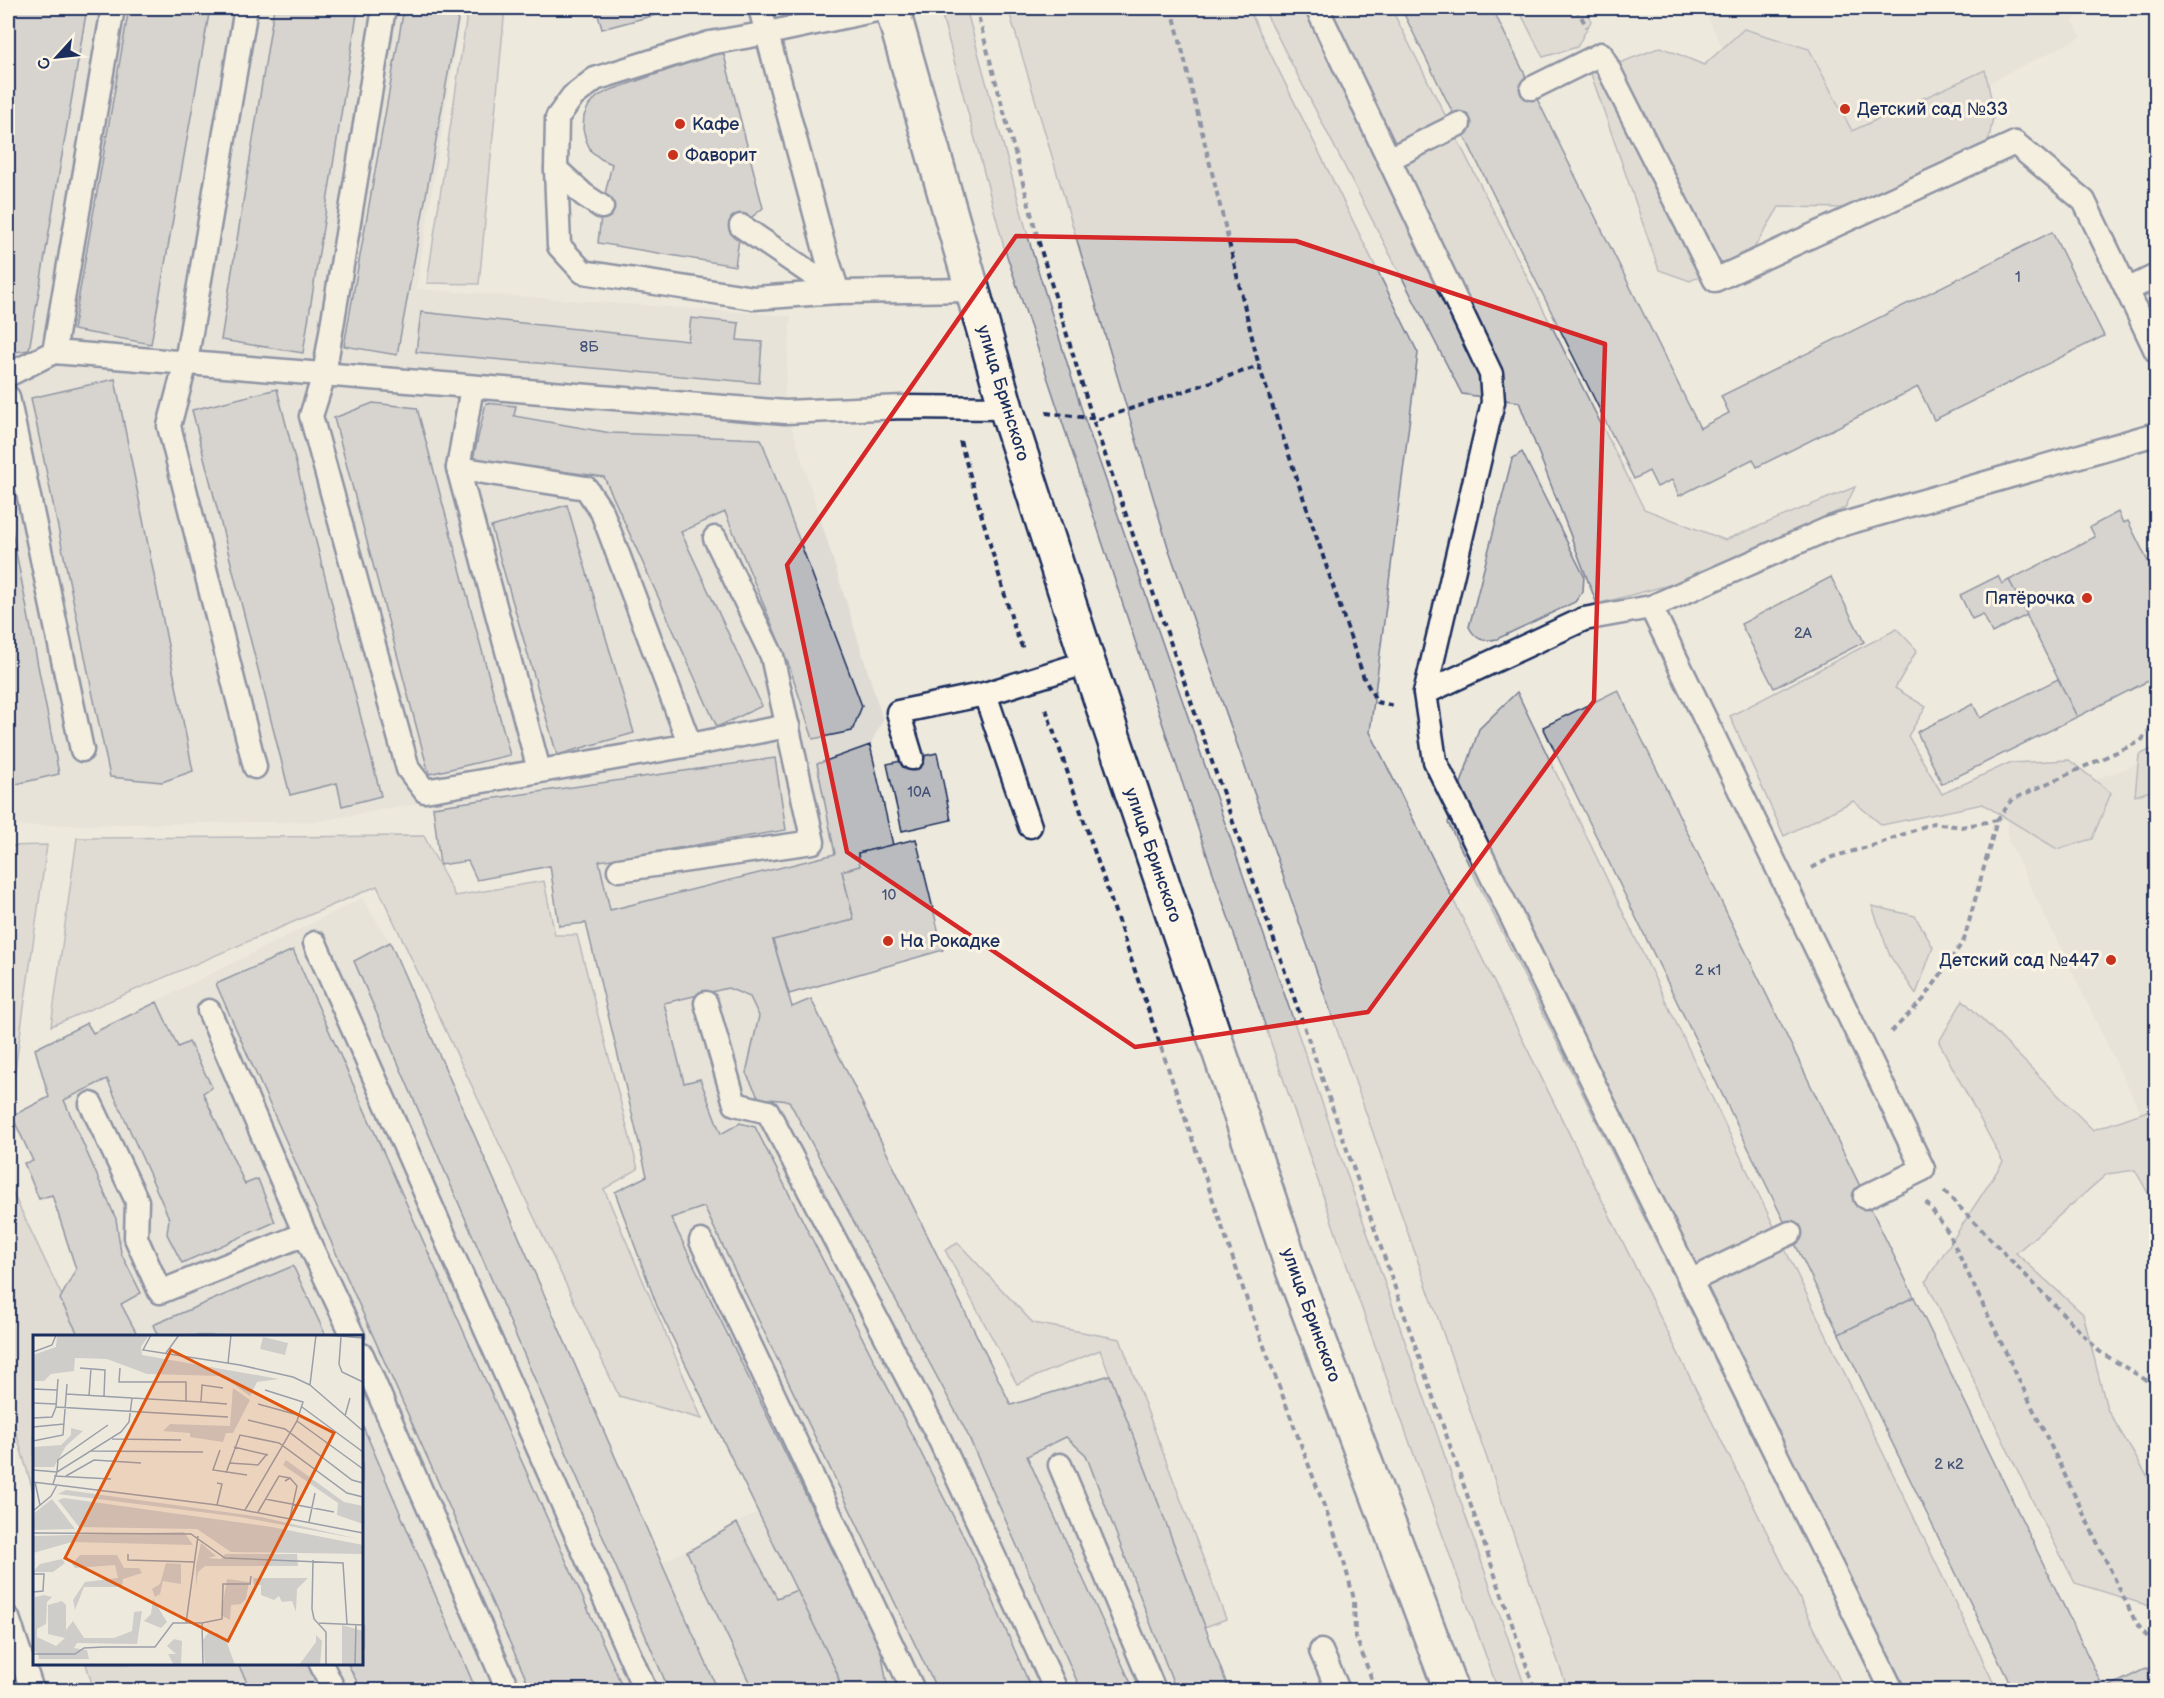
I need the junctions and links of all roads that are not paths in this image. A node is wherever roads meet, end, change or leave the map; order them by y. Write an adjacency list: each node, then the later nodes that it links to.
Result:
1 (113, 8): 20 (lane)
2 (246, 8): 21 (lane)
3 (384, 8): 23 (lane)
4 (760, 8): 8 (lane)
5 (886, 8): 8 (lane)
6 (892, 8): 16 (main road, улица Бринского)
7 (1317, 8): 11 (lane)
8 (768, 33): 12 (lane); 18 (lane)
9 (1532, 88): 17 (lane)
10 (1459, 124): 11 (lane)
11 (1389, 159): 32 (lane)
12 (555, 170): 13 (lane); 18 (lane)
13 (602, 207)
14 (741, 226): 18 (lane)
15 (2157, 276): 17 (lane)
16 (973, 290): 18 (lane); 26 (main road, улица Бринского)
17 (2127, 290): 19 (lane)
18 (838, 291)
19 (2157, 351)
20 (54, 352): 21 (lane); 22 (lane)
21 (186, 362): 23 (lane); 38 (lane)
22 (8, 375)
23 (324, 375): 24 (lane); 39 (lane)
24 (472, 387): 26 (lane); 28 (lane)
25 (8, 397): 36 (lane)
26 (1006, 408): 31 (main road, улица Бринского)
27 (2157, 434): 30 (lane)
28 (458, 468): 35 (lane); 39 (lane)
29 (715, 538): 34 (lane)
30 (1651, 607): 32 (lane); 46 (lane)
31 (1089, 662): 33 (lane); 65 (main road, улица Бринского)
32 (1425, 693): 50 (lane)
33 (985, 694): 37 (lane); 40 (lane)
34 (788, 726): 35 (lane); 41 (lane)
35 (690, 745): 39 (lane)
36 (82, 750)
37 (912, 758)
38 (255, 766)
39 (538, 770)
40 (1030, 826)
41 (619, 870)
42 (315, 943): 60 (lane)
43 (706, 1003): 62 (lane)
44 (209, 1011): 48 (lane)
45 (91, 1104): 48 (lane)
46 (1865, 1197)
47 (1790, 1233): 50 (lane)
48 (305, 1234): 51 (lane)
49 (701, 1241): 61 (lane)
50 (1690, 1281): 66 (lane)
51 (353, 1335)
52 (363, 1359): 59 (lane)
53 (1060, 1465): 63 (lane)
54 (8, 1618): 57 (lane)
55 (1321, 1651): 64 (lane)
56 (322, 1665): 58 (lane)
57 (33, 1690)
58 (334, 1690)
59 (508, 1690)
60 (645, 1690)
61 (913, 1690)
62 (1056, 1690)
63 (1154, 1690)
64 (1338, 1690)
65 (1451, 1690)
66 (1892, 1690)

